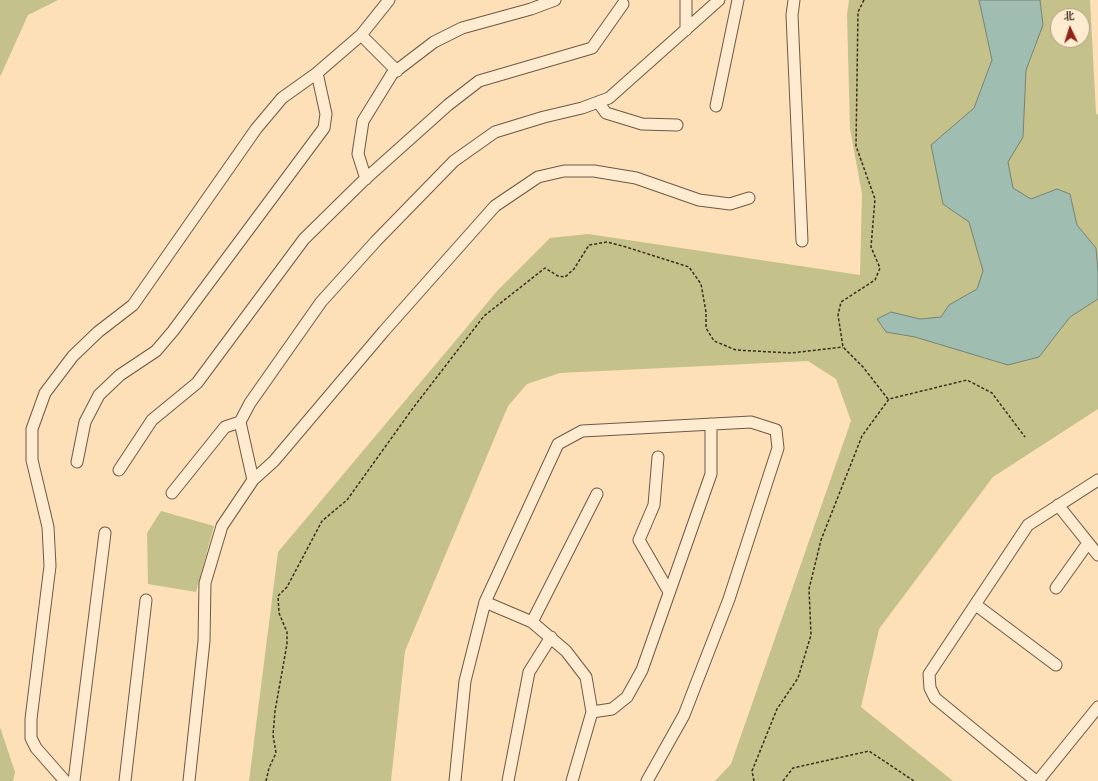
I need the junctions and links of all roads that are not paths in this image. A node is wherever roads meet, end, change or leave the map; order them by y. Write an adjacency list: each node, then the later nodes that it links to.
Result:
1 (389, 0): 9 (street)
2 (555, 0): 10 (street)
3 (686, 0): 8 (street)
4 (719, 0): 8 (street)
5 (738, 0): 13 (street)
6 (794, 0): 17 (street)
7 (623, 4): 15 (street)
8 (686, 30): 12 (street)
9 (361, 35): 10 (street); 11 (street)
10 (397, 71): 15 (street)
11 (317, 73): 21 (street); 42 (street)
12 (598, 102): 14 (street); 18 (street)
13 (716, 106)
14 (677, 125)
15 (366, 179): 22 (street)
16 (749, 198): 23 (street)
17 (802, 241)
18 (240, 422): 23 (street); 25 (street)
19 (711, 424): 32 (street); 34 (street); 49 (street)
20 (658, 457): 32 (street)
21 (77, 462)
22 (119, 470)
23 (253, 480): 45 (street)
24 (1098, 480): 27 (street)
25 (172, 494)
26 (597, 494): 36 (street)
27 (1058, 506): 29 (street); 35 (street)
28 (104, 533): 43 (street)
29 (1088, 543): 30 (street); 31 (street)
30 (1098, 555)
31 (1056, 588)
32 (669, 592): 40 (street)
33 (146, 600): 44 (street)
34 (485, 602): 36 (street); 46 (street)
35 (976, 605): 38 (street); 50 (street)
36 (532, 622): 37 (street)
37 (552, 637): 40 (street); 47 (street)
38 (1056, 665)
39 (1098, 707): 50 (street)
40 (592, 712): 41 (street)
41 (572, 777): 48 (street)
42 (65, 781)
43 (74, 781)
44 (125, 781)
45 (189, 781)
46 (455, 781)
47 (508, 781)
48 (582, 781)
49 (647, 781)
50 (1037, 781)

